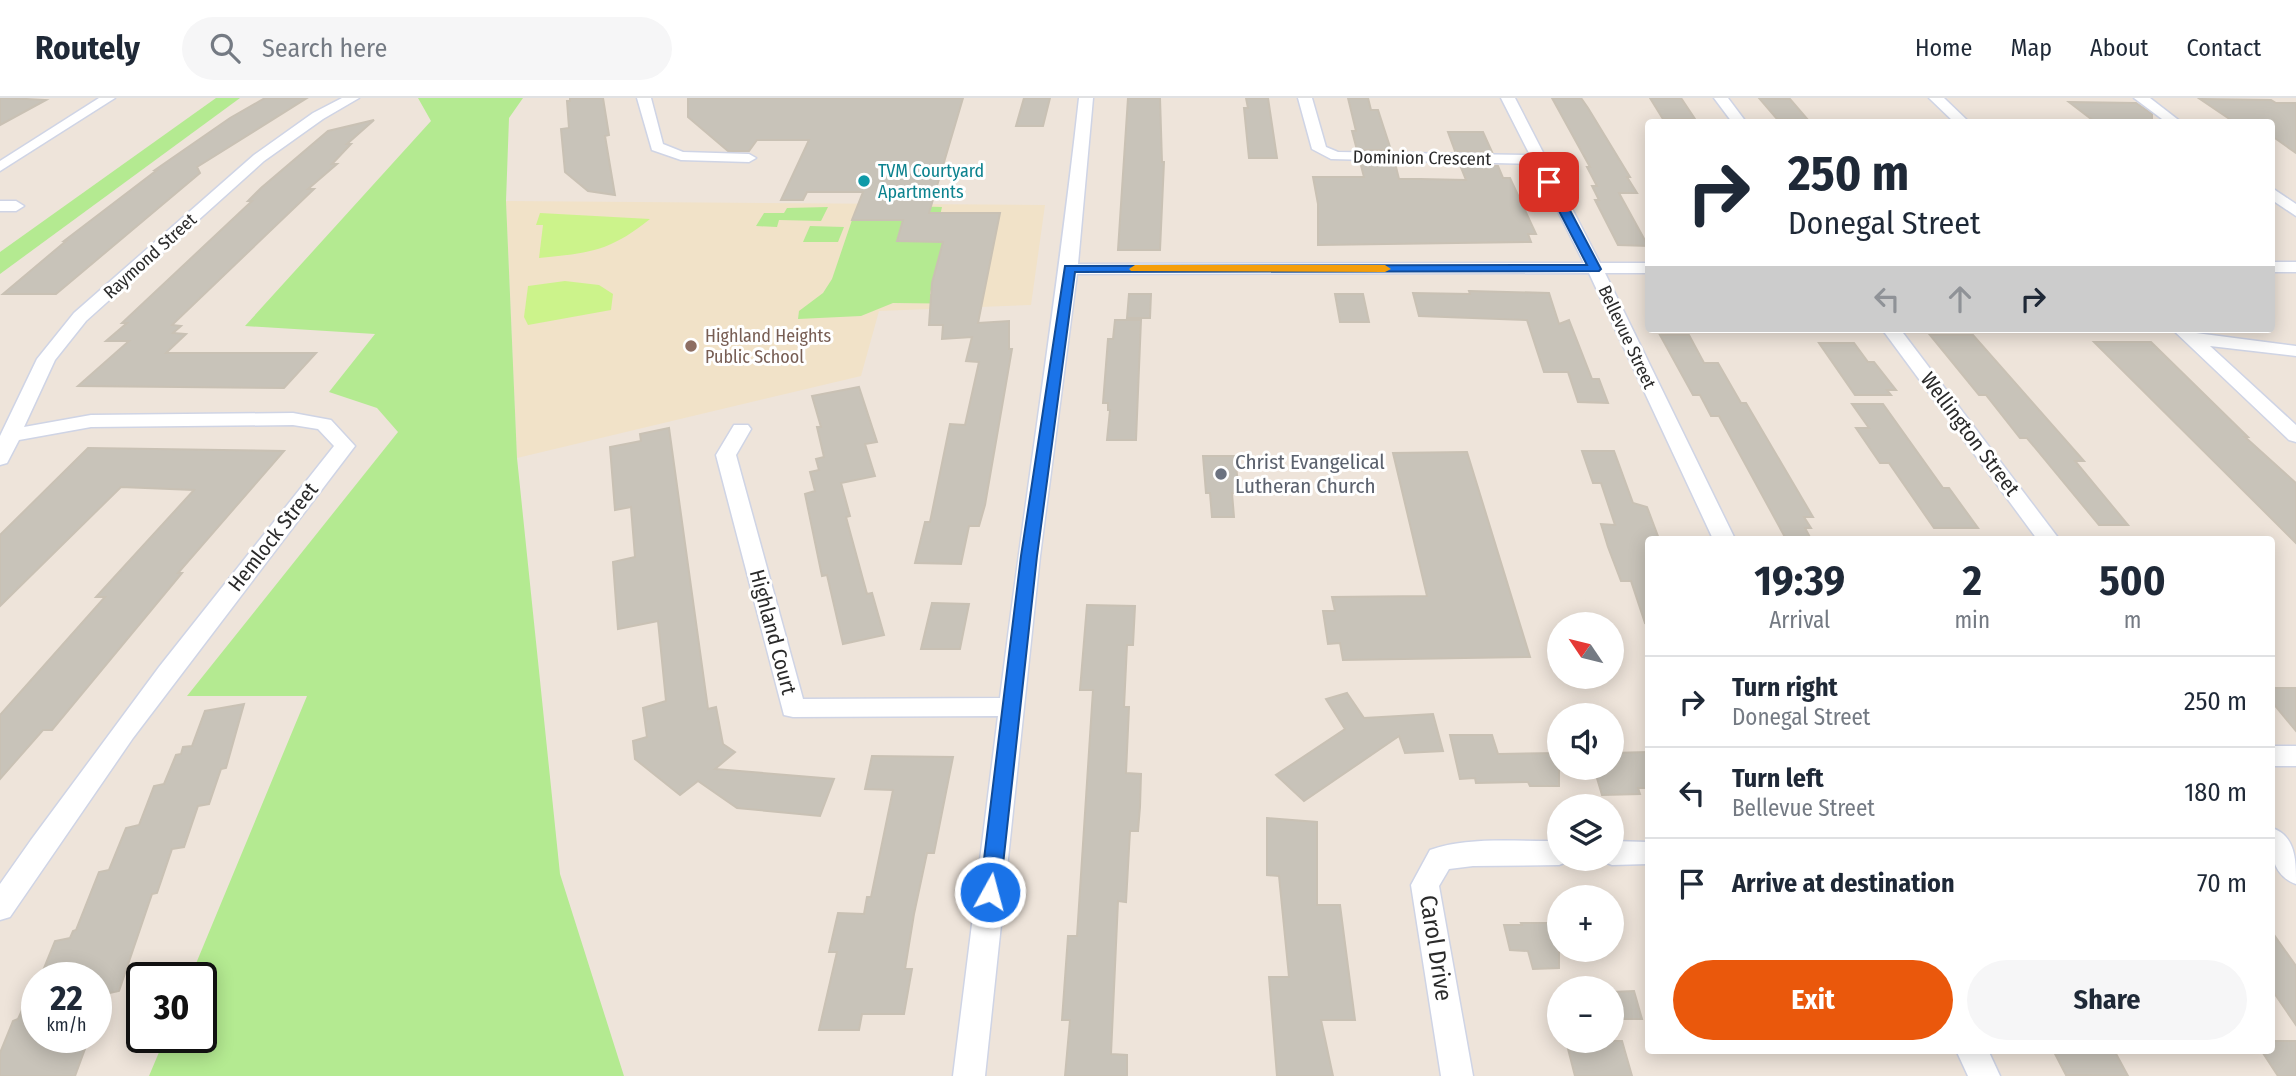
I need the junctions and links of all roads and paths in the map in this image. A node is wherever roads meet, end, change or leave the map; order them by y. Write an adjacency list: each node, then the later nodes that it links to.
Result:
1 (108, 98): 16 (street)
2 (352, 98): 28 (street, Raymond Street)
3 (644, 98): 13 (street)
4 (1086, 98): 22 (street)
5 (1305, 98): 15 (street, Dominion Crescent)
6 (1508, 98): 15 (street, Bellevue Street)
7 (1721, 98): 10 (street)
8 (1936, 98): 11 (street)
9 (2141, 98): 12 (street)
10 (1737, 119)
11 (1959, 119)
12 (2170, 119)
13 (681, 156): 14 (street)
14 (749, 158)
15 (1538, 160): 23 (street, Bellevue Street)
16 (0, 167)
17 (2275, 195): 18 (street)
18 (2296, 211)
19 (2275, 267): 20 (street)
20 (2296, 267)
21 (1645, 268): 23 (street)
22 (1069, 269): 23 (street); 33 (street)
23 (1595, 269): 31 (street, Bellevue Street)
24 (1894, 333): 32 (street, Wellington Street)
25 (2186, 333): 26 (street); 29 (street)
26 (2296, 351)
27 (741, 429): 33 (street, Highland Court)
28 (10, 436): 30 (street, Raymond Street); 41 (street, Hemlock Street)
29 (2296, 436)
30 (0, 459)
31 (1723, 536)
32 (2046, 536)
33 (1011, 708): 43 (street)
34 (2275, 756): 35 (street)
35 (2296, 757)
36 (2275, 843): 40 (street)
37 (1547, 853): 44 (street, Carol Drive)
38 (1624, 853): 39 (street)
39 (1645, 853)
40 (2296, 872)
41 (0, 908)
42 (1974, 1054): 45 (street)
43 (969, 1076)
44 (1457, 1076)
45 (1984, 1076)

